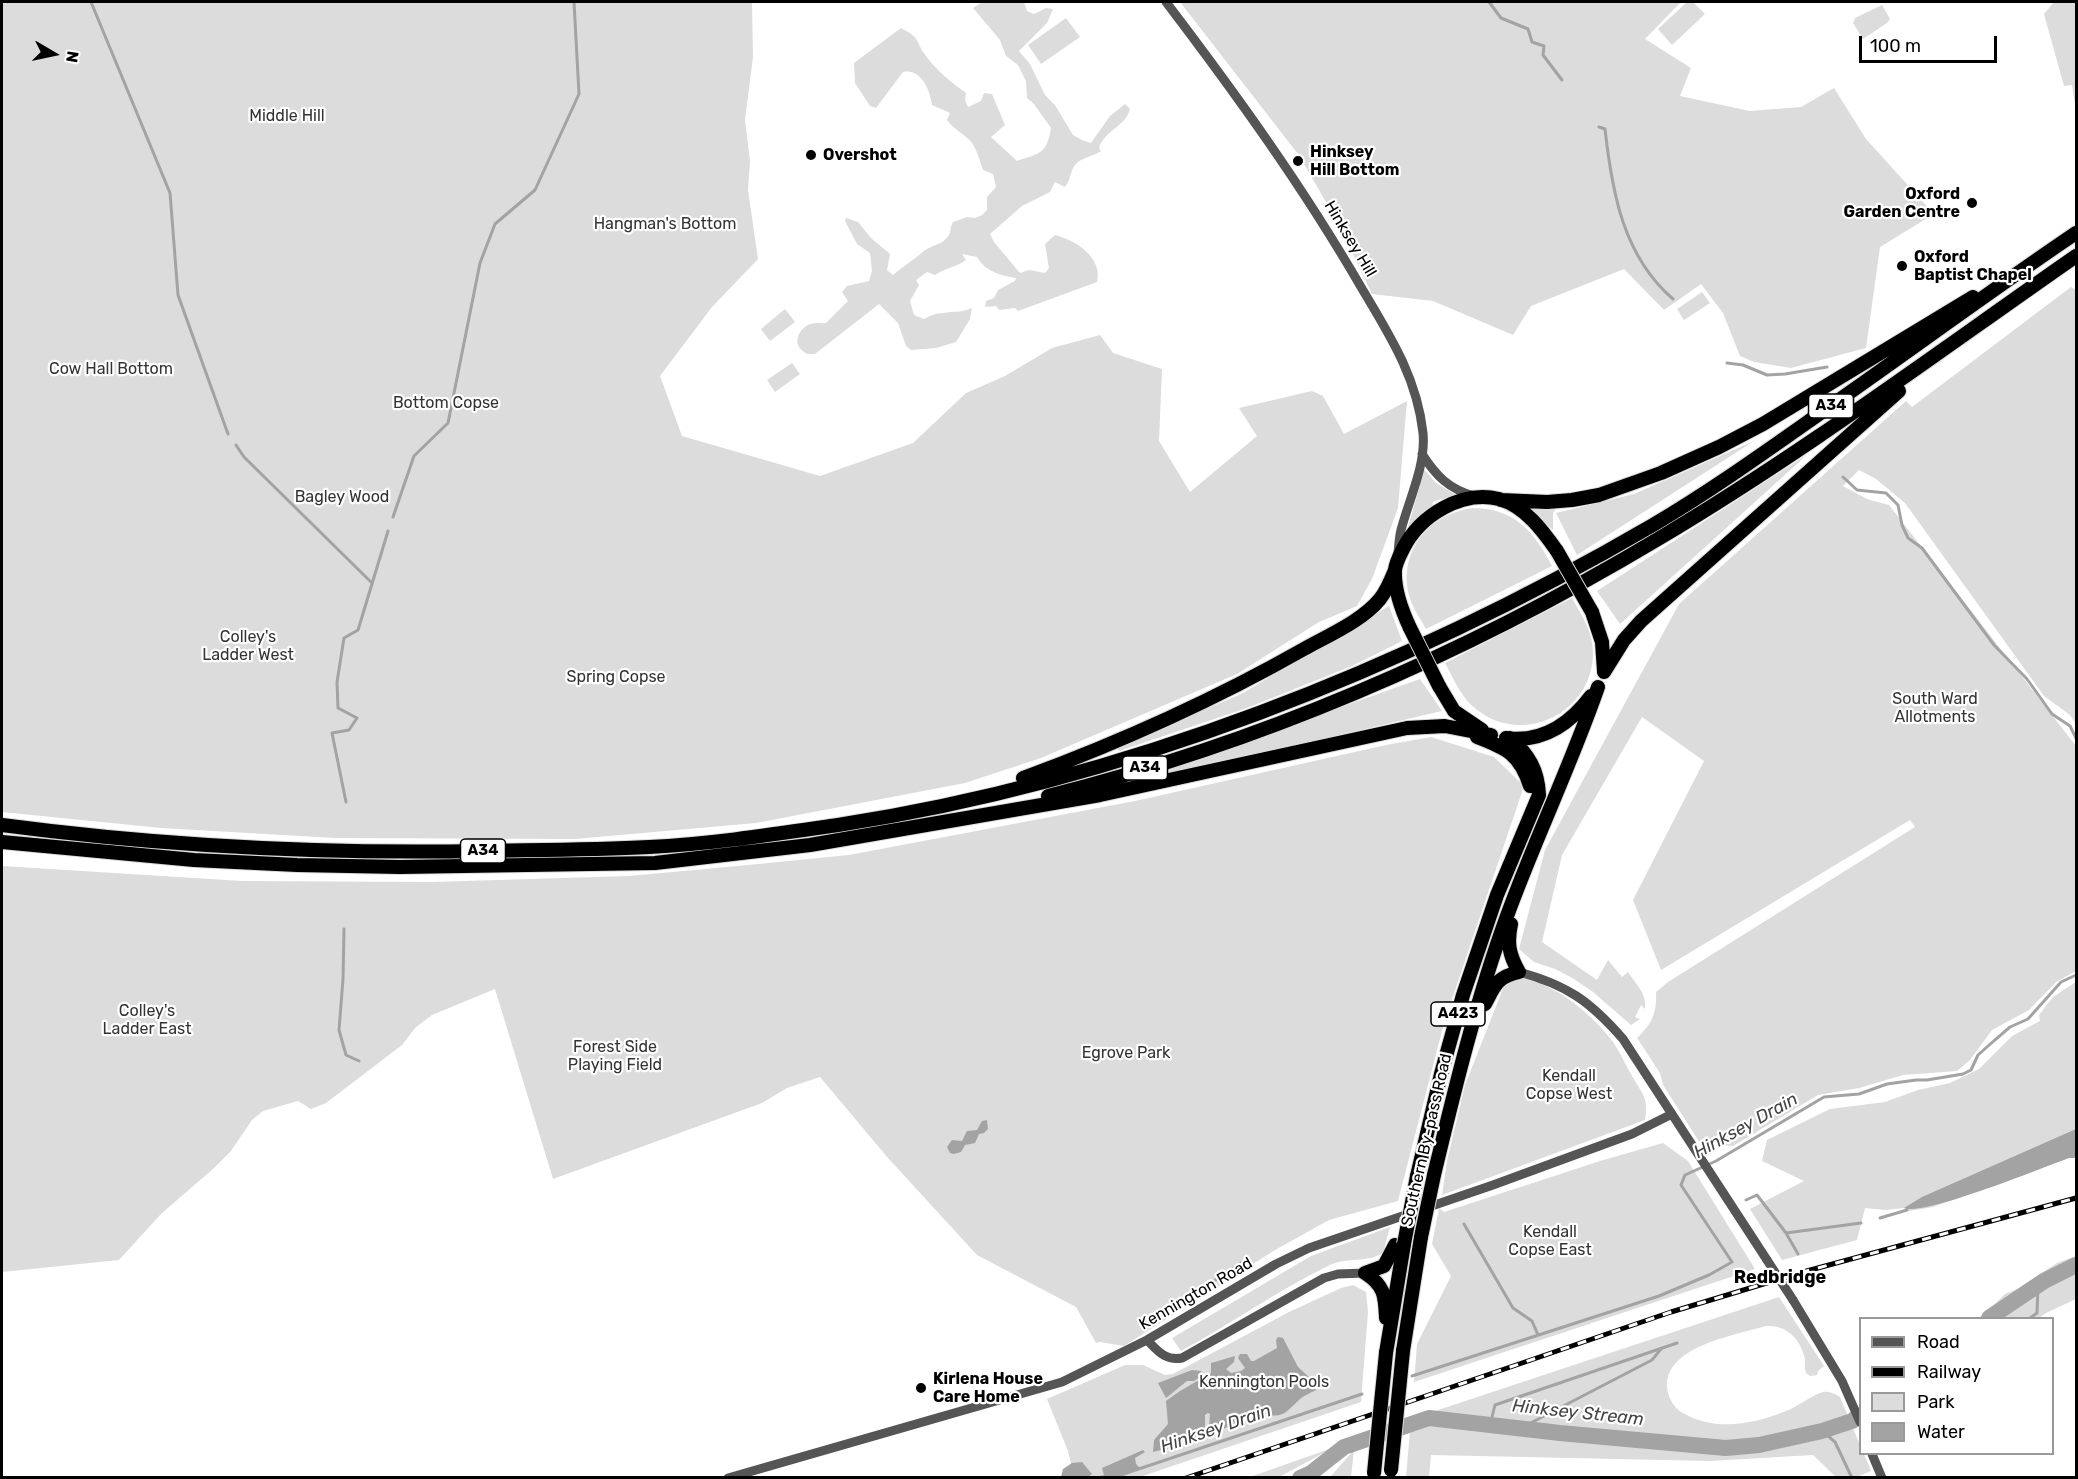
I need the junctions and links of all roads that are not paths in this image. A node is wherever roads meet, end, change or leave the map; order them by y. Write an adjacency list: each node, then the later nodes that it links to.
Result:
1 (1166, 2): 6 (street, Hinksey Hill)
2 (2076, 233): 4 (highway, A34)
3 (2076, 256): 5 (highway, A34)
4 (2007, 280): 8 (highway); 15 (highway, A34)
5 (1978, 324): 10 (highway); 16 (highway, A34)
6 (1422, 454): 7 (street); 9 (street, Hinksey Hill)
7 (1479, 497): 8 (highway); 9 (highway)
8 (1501, 500): 10 (highway, bridge)
9 (1396, 566): 13 (highway, bridge); 15 (highway)
10 (1604, 672): 11 (highway)
11 (1598, 687): 14 (highway); 20 (highway, Southern By-pass Road / A423)
12 (1462, 729): 13 (highway); 16 (highway); 17 (highway)
13 (1491, 735): 14 (highway)
14 (1510, 738): 17 (highway, Southern By-pass Road / A423)
15 (962, 801): 18 (highway, A34)
16 (962, 818): 19 (highway, A34)
17 (1527, 822): 24 (highway, Southern By-pass Road / A423, bridge)
18 (2, 825)
19 (2, 842)
20 (1517, 889): 21 (highway); 22 (highway, Southern By-pass Road / A423)
21 (1519, 972): 22 (highway); 23 (street)
22 (1471, 1028): 30 (highway, Southern By-pass Road / A423, bridge)
23 (1672, 1114): 26 (street, Kennington Road); 28 (street, bridge)
24 (1399, 1244): 25 (highway); 27 (highway, Southern By-pass Road / A423)
25 (1365, 1274): 26 (street); 27 (highway)
26 (1147, 1340): 32 (street, Kennington Road)
27 (1386, 1353): 31 (highway, Southern By-pass Road / A423, bridge)
28 (1859, 1419)
29 (1872, 1455): 33 (street)
30 (1391, 1474)
31 (1374, 1475)
32 (728, 1478)
33 (1882, 1478)

